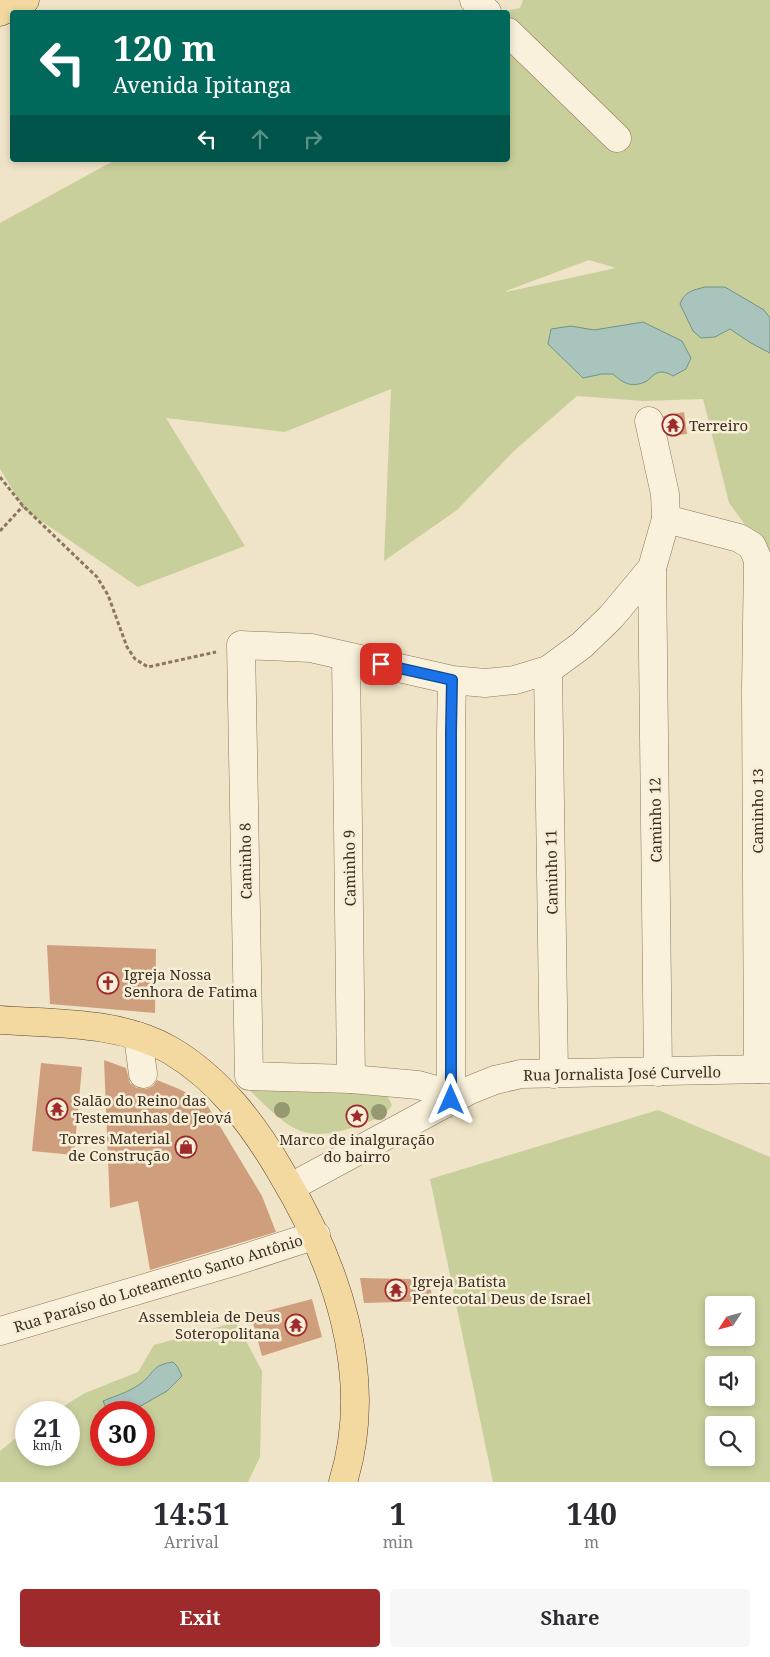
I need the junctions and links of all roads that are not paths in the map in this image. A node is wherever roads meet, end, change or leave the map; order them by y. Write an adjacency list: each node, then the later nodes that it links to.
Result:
1 (25, 0): 4 (main road)
2 (474, 0): 3 (street)
3 (485, 10)
4 (0, 12)
5 (510, 34): 6 (street)
6 (617, 138)
7 (649, 421): 8 (street)
8 (666, 519): 9 (street); 15 (street, Caminho 13)
9 (652, 568): 11 (street); 16 (street, Caminho 12)
10 (346, 656): 12 (street); 19 (street, Caminho 9); 19 (street, Caminho 8)
11 (548, 670): 12 (street); 18 (street, Caminho 11)
12 (452, 680): 20 (street)
13 (0, 1020): 14 (main road)
14 (138, 1036): 17 (street); 21 (main road)
15 (764, 1069): 16 (street, Rua Jornalista José Curvello)
16 (658, 1072): 18 (street, Rua Jornalista José Curvello)
17 (143, 1074)
18 (554, 1074): 20 (street, Rua Jornalista José Curvello)
19 (351, 1079): 20 (street)
20 (451, 1100): 21 (street, Rua Jornalista José Curvello)
21 (290, 1187): 22 (main road)
22 (316, 1235): 23 (street, Rua Paraíso do Loteamento Santo Antônio); 24 (main road)
23 (0, 1331)
24 (343, 1482)

